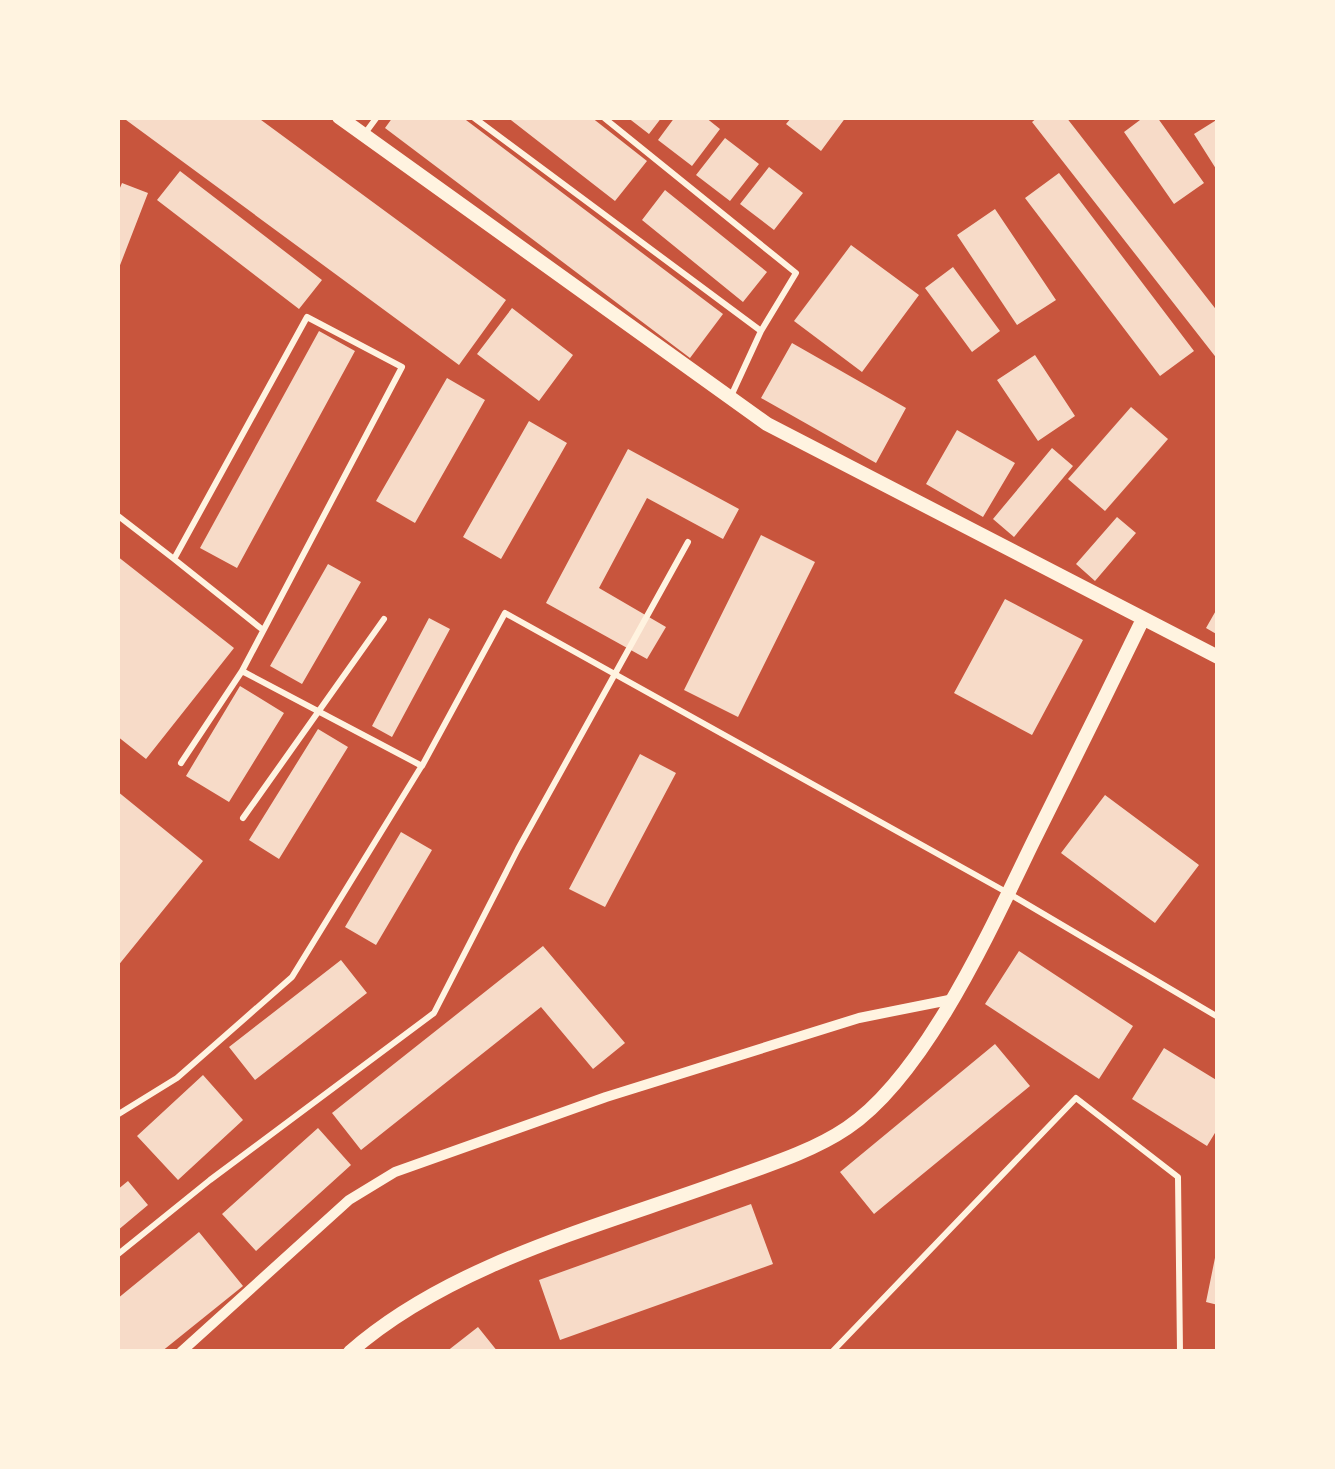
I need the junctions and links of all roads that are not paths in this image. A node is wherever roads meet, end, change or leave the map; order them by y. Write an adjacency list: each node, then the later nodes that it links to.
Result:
1 (339, 117): 5 (street)
2 (377, 117): 5 (lane)
3 (473, 117): 6 (lane)
4 (603, 117): 6 (lane)
5 (364, 135): 7 (street)
6 (761, 331): 7 (lane)
7 (730, 398): 11 (street)
8 (117, 515): 10 (lane)
9 (688, 542): 16 (lane)
10 (174, 560): 13 (lane); 13 (lane)
11 (1143, 619): 14 (street); 21 (street)
12 (384, 620): 17 (lane)
13 (263, 630): 15 (lane)
14 (1218, 658)
15 (242, 671): 17 (lane); 18 (lane)
16 (615, 674): 19 (lane); 21 (lane); 25 (lane)
17 (316, 710): 19 (lane); 20 (lane)
18 (181, 763)
19 (422, 766): 24 (lane)
20 (243, 818)
21 (1008, 893): 22 (street); 23 (lane)
22 (949, 1000): 26 (street); 27 (street)
23 (1218, 1017)
24 (117, 1115)
25 (117, 1256)
26 (181, 1352)
27 (350, 1352)
28 (832, 1352): 29 (lane)
29 (1180, 1352)

